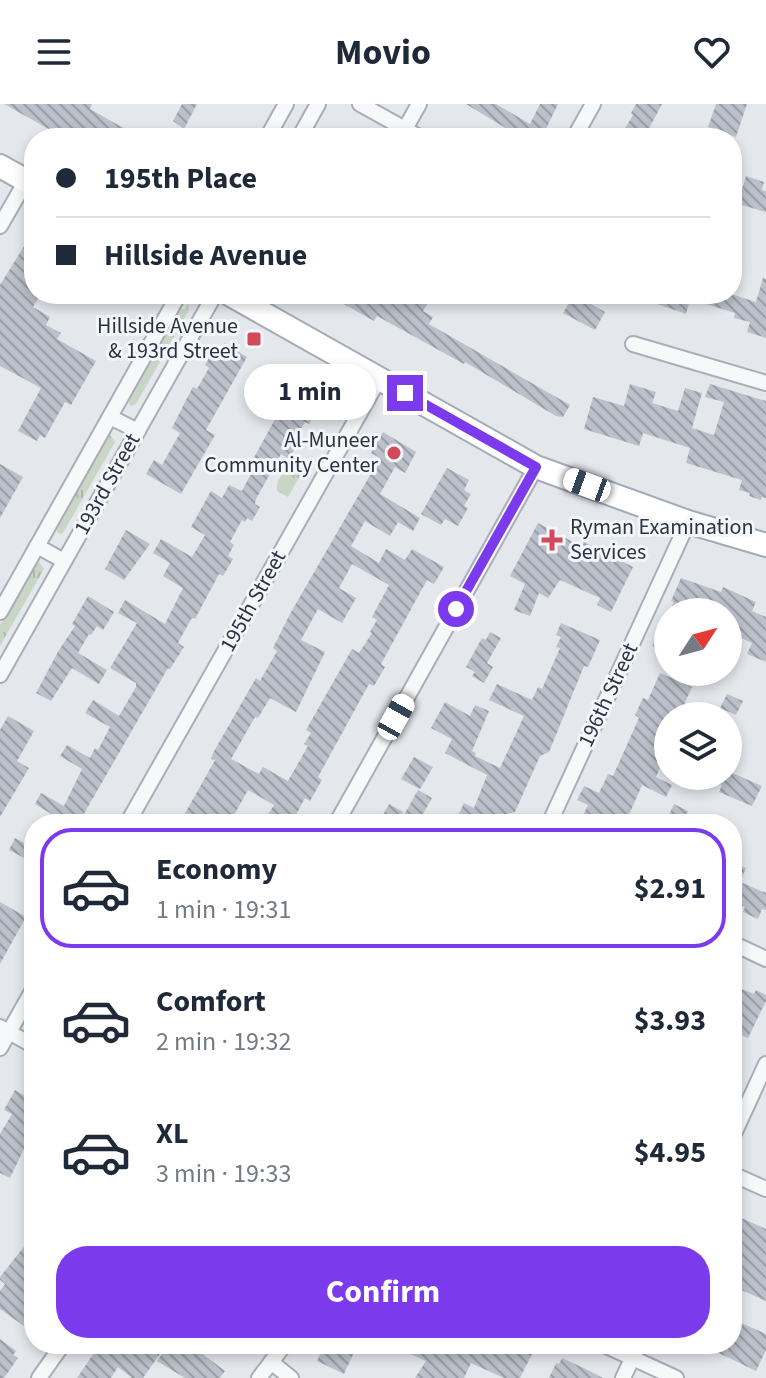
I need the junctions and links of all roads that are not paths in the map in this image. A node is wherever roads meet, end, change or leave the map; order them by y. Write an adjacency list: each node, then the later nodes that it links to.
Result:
1 (286, 104): 6 (street)
2 (318, 104): 7 (street)
3 (360, 104): 8 (street)
4 (419, 104): 9 (street)
5 (593, 104): 10 (street)
6 (273, 128)
7 (305, 128)
8 (403, 128)
9 (406, 128)
10 (580, 128)
11 (0, 166): 12 (main road)
12 (24, 180)
13 (24, 192): 14 (street)
14 (0, 226)
15 (173, 304): 21 (street, 193rd Street)
16 (209, 304): 22 (street, 193rd Street)
17 (247, 304): 19 (main road)
18 (633, 344): 20 (street)
19 (379, 379): 23 (main road); 30 (street, 195th Street)
20 (766, 383)
21 (110, 417): 22 (street); 26 (street, 193rd Street)
22 (138, 431): 27 (street, 193rd Street)
23 (536, 467): 24 (main road); 31 (street)
24 (688, 522): 25 (main road); 32 (street, 196th Street)
25 (766, 545)
26 (37, 546): 27 (street); 28 (street, 193rd Street)
27 (64, 561): 29 (street, 193rd Street)
28 (0, 612)
29 (0, 675)
30 (133, 814)
31 (342, 814)
32 (554, 814)
33 (742, 948): 34 (street)
34 (766, 959)
35 (24, 1002): 36 (street)
36 (5, 1030): 37 (street); 38 (street)
37 (24, 1040)
38 (0, 1048)
39 (766, 1064): 40 (street)
40 (742, 1116)
41 (742, 1178): 42 (street)
42 (766, 1189)
43 (56, 1354): 48 (street)
44 (277, 1354): 47 (street)
45 (635, 1354): 51 (street)
46 (640, 1354): 52 (street)
47 (271, 1362): 49 (street); 50 (street)
48 (39, 1378)
49 (259, 1378)
50 (291, 1378)
51 (623, 1378)
52 (676, 1378)

